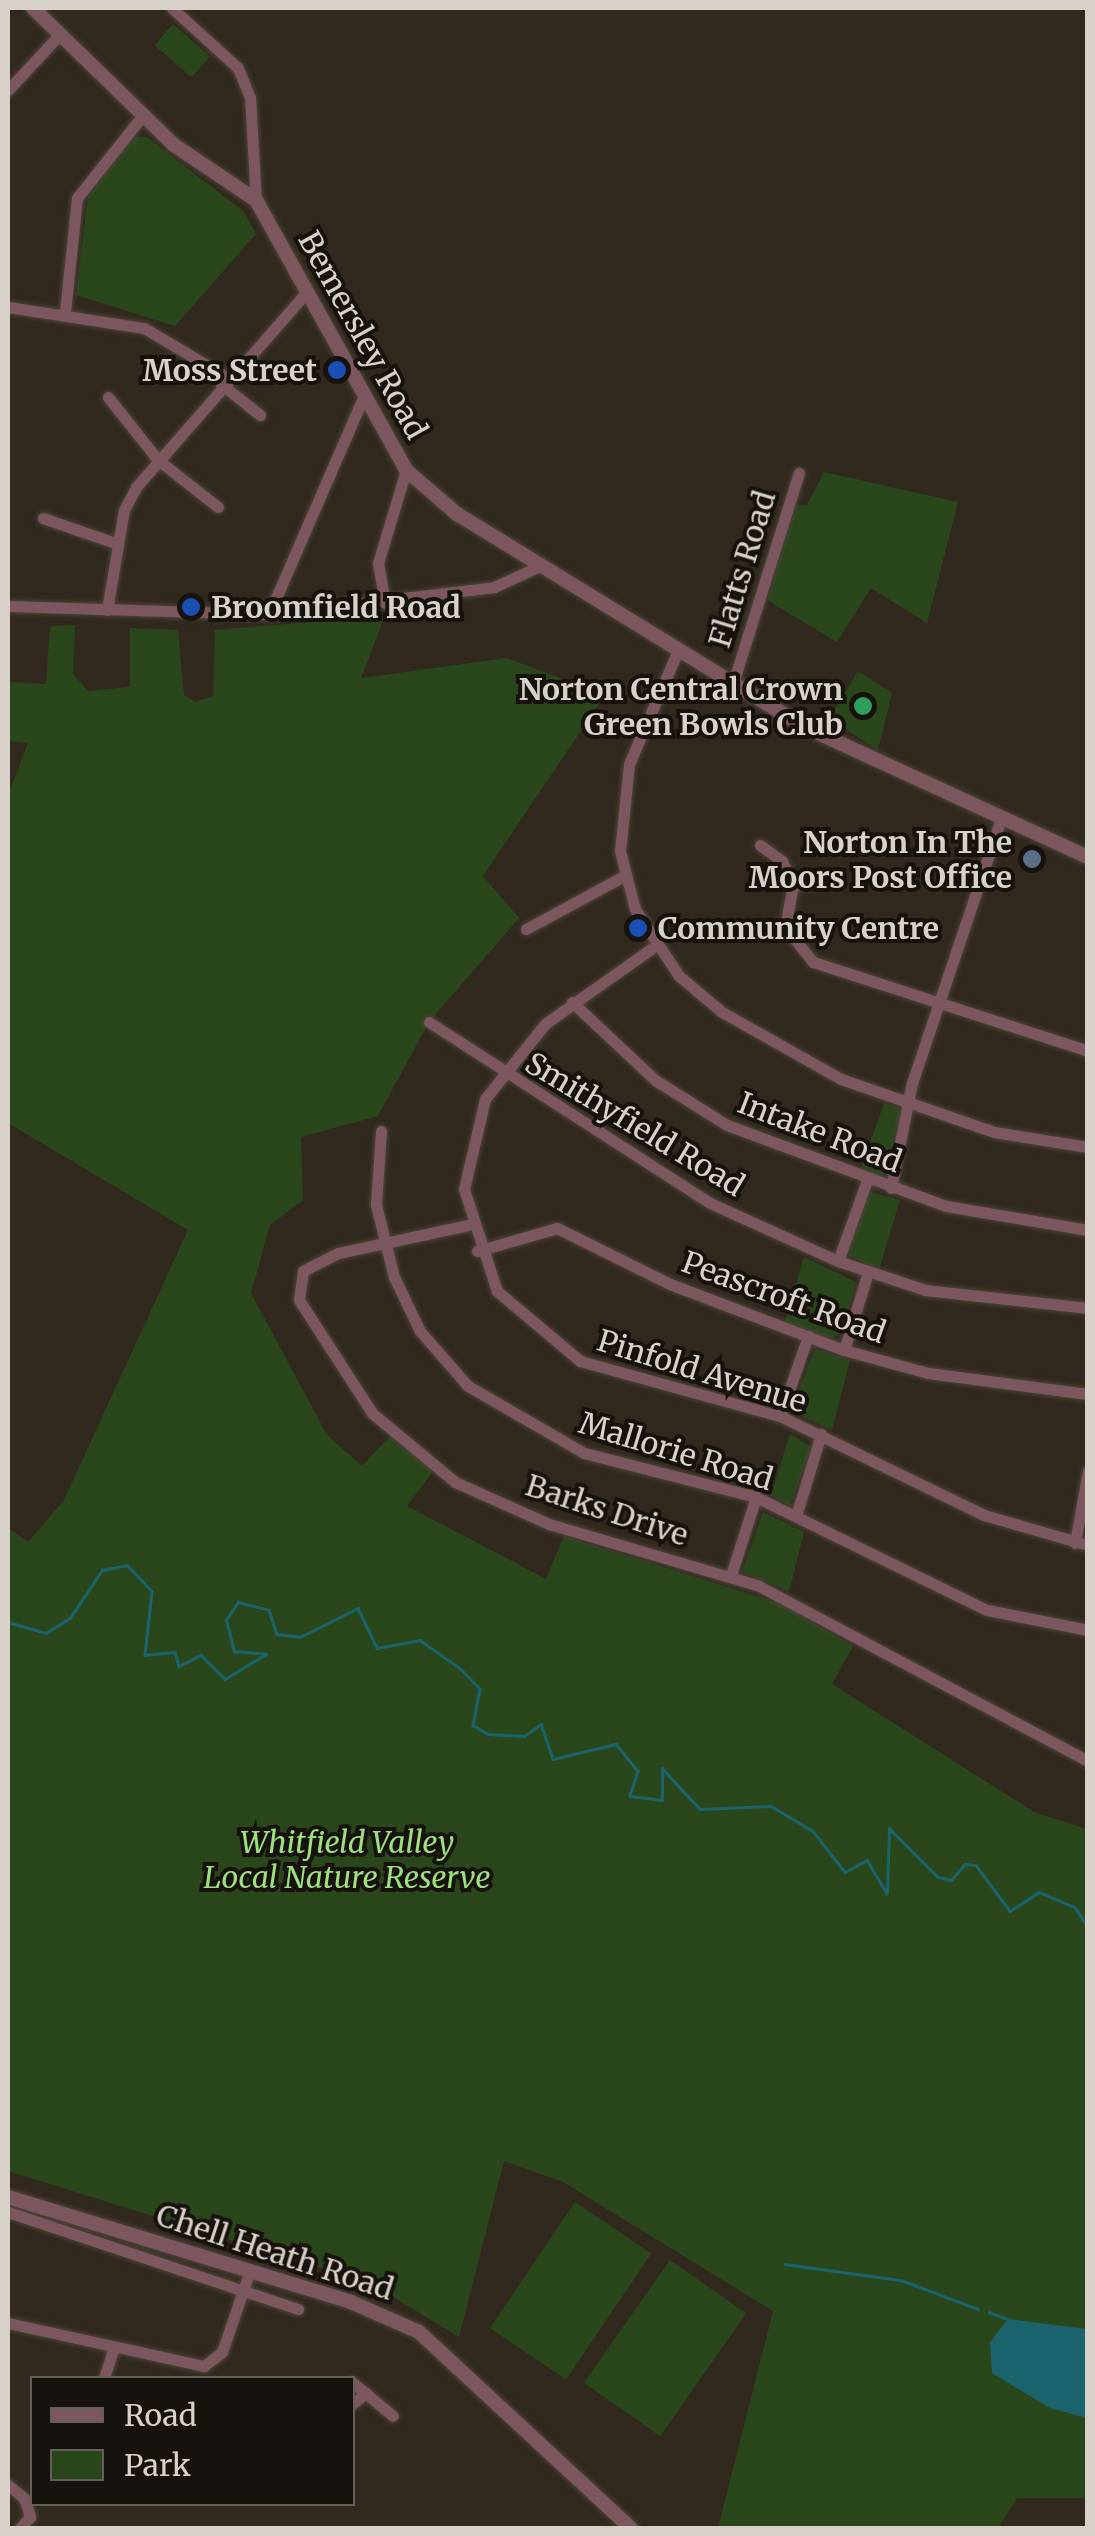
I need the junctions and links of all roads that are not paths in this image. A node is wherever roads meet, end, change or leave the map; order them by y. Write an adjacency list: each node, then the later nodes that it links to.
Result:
1 (33, 8): 3 (street, Bemersley Road)
2 (172, 8): 6 (street)
3 (60, 34): 4 (street); 5 (street, Bemersley Road)
4 (8, 90)
5 (143, 115): 6 (street, Bemersley Road); 9 (street)
6 (256, 200): 7 (street, Bemersley Road)
7 (308, 292): 10 (street); 11 (street, Bemersley Road)
8 (8, 307): 9 (street)
9 (66, 312): 10 (street)
10 (224, 381): 13 (street); 14 (street)
11 (364, 394): 15 (street, Bemersley Road); 24 (street)
12 (108, 397): 14 (street)
13 (260, 415)
14 (158, 460): 17 (street); 19 (street)
15 (406, 470): 20 (street, Bemersley Road); 21 (street)
16 (799, 473): 26 (street, Flatts Road)
17 (218, 507)
18 (43, 518): 19 (street)
19 (118, 544): 23 (street)
20 (540, 566): 21 (street); 25 (street, Bemersley Road)
21 (385, 603): 24 (street)
22 (8, 606): 23 (street)
23 (107, 610): 24 (street)
24 (269, 614)
25 (680, 648): 26 (street, Bemersley Road); 30 (street)
26 (734, 680): 27 (street, Bemersley Road)
27 (1000, 822): 29 (street, Bemersley Road); 36 (street)
28 (760, 845): 32 (street)
29 (1088, 858)
30 (624, 876): 33 (street); 34 (street)
31 (833, 882): 32 (street)
32 (792, 885): 36 (street)
33 (526, 929)
34 (655, 946): 35 (street, Pinfold Avenue); 40 (street)
35 (572, 1002): 39 (street, Pinfold Avenue); 43 (street, Intake Road)
36 (938, 1008): 38 (street); 40 (street)
37 (429, 1022): 39 (street, Smithyfield Road)
38 (1088, 1051)
39 (502, 1072): 45 (street, Pinfold Avenue); 49 (street, Smithyfield Road)
40 (911, 1100): 42 (street); 44 (street)
41 (381, 1131): 47 (street, Mallorie Road)
42 (1088, 1147)
43 (868, 1180): 44 (street, Intake Road); 49 (street)
44 (892, 1188): 46 (street, Intake Road)
45 (468, 1224): 47 (street, Barks Drive); 48 (street, Pinfold Avenue)
46 (1088, 1230)
47 (385, 1243): 58 (street, Mallorie Road); 61 (street, Barks Drive)
48 (477, 1251): 52 (street, Peascroft Road); 55 (street, Pinfold Avenue)
49 (838, 1261): 50 (street, Smithyfield Road)
50 (868, 1272): 51 (street, Smithyfield Road); 53 (street)
51 (1088, 1308)
52 (808, 1336): 53 (street, Peascroft Road); 55 (street)
53 (844, 1350): 54 (street, Peascroft Road)
54 (1088, 1394)
55 (780, 1416): 56 (street, Pinfold Avenue)
56 (821, 1434): 59 (street); 60 (street, Pinfold Avenue)
57 (1088, 1471): 60 (street)
58 (756, 1497): 59 (street, Mallorie Road); 61 (street)
59 (796, 1516): 62 (street, Mallorie Road)
60 (1082, 1544)
61 (731, 1575): 63 (street, Barks Drive)
62 (1088, 1630)
63 (1088, 1761)
64 (8, 2197): 66 (street, Chell Heath Road)
65 (8, 2212): 67 (street, Chell Heath Road)
66 (250, 2270): 67 (street); 78 (street, Chell Heath Road)
67 (247, 2286): 68 (street, Chell Heath Road); 70 (street)
68 (298, 2310)
69 (8, 2323): 70 (street)
70 (114, 2348): 71 (street)
71 (105, 2376)
72 (355, 2384): 73 (street)
73 (366, 2393): 74 (street); 75 (street)
74 (355, 2402)
75 (393, 2416)
76 (8, 2485): 77 (street)
77 (20, 2528)
78 (631, 2528)

